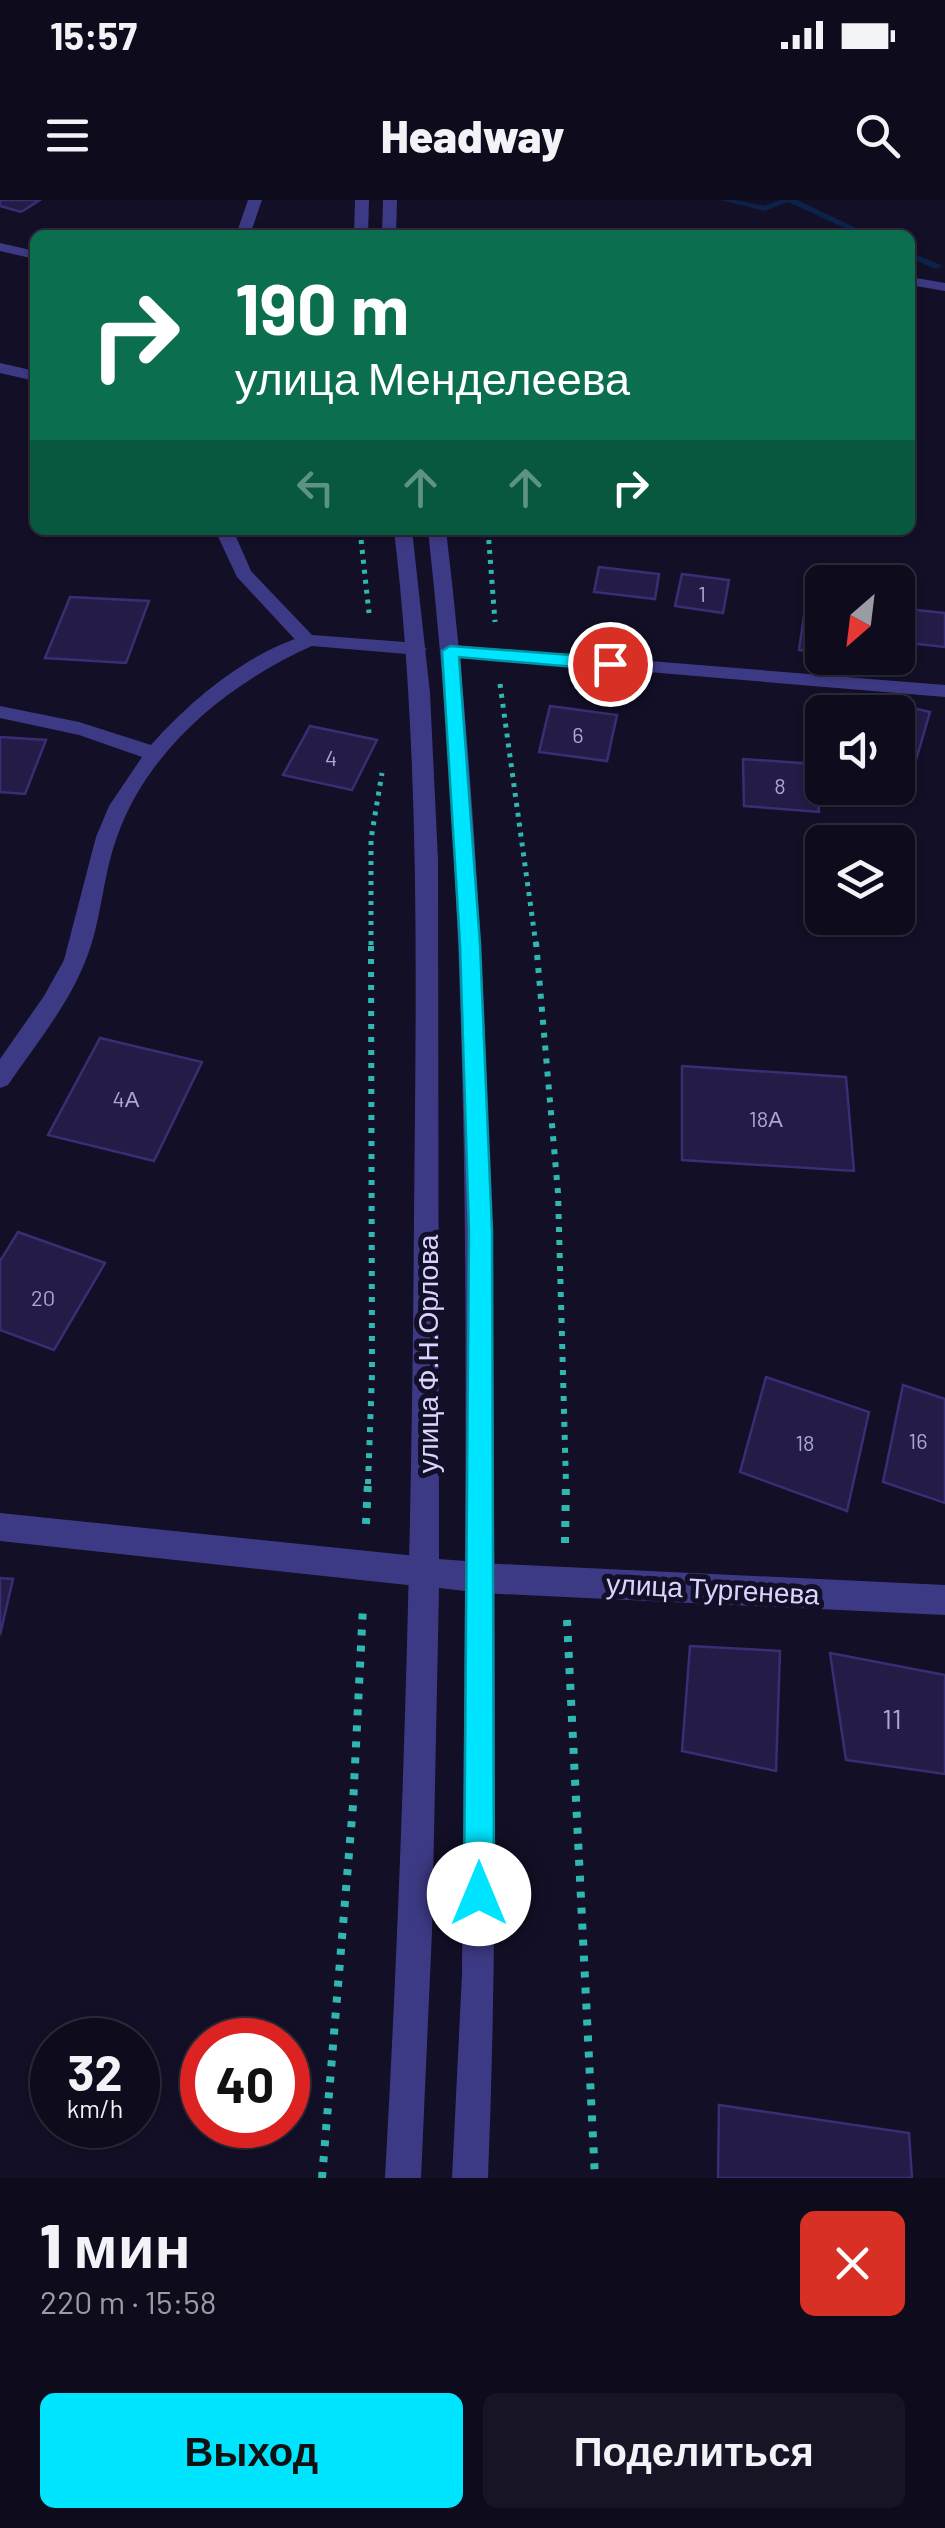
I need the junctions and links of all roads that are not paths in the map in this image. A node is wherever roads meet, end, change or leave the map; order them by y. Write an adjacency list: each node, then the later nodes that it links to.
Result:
1 (255, 200): 4 (street)
2 (362, 200): 5 (street)
3 (390, 200): 6 (street)
4 (245, 230)
5 (361, 230)
6 (389, 230)
7 (0, 246): 8 (street)
8 (30, 254)
9 (915, 282): 10 (street)
10 (945, 286)
11 (0, 368): 12 (street)
12 (30, 375)
13 (226, 535): 16 (street)
14 (404, 535): 17 (street, улица Ф.Н.Орлова)
15 (437, 535): 18 (street, улица Ф.Н.Орлова)
16 (307, 641): 17 (street); 21 (street)
17 (418, 649): 18 (street); 24 (street, улица Ф.Н.Орлова)
18 (450, 651): 19 (street); 25 (street, улица Ф.Н.Орлова)
19 (945, 692)
20 (0, 712): 21 (street)
21 (155, 754): 22 (street)
22 (0, 1078)
23 (0, 1527): 24 (street)
24 (426, 1572): 25 (street, улица Тургенева); 27 (street, улица Ф.Н.Орлова)
25 (481, 1578): 26 (street, улица Тургенева); 28 (street, улица Ф.Н.Орлова)
26 (945, 1600)
27 (402, 2178)
28 (470, 2178)

